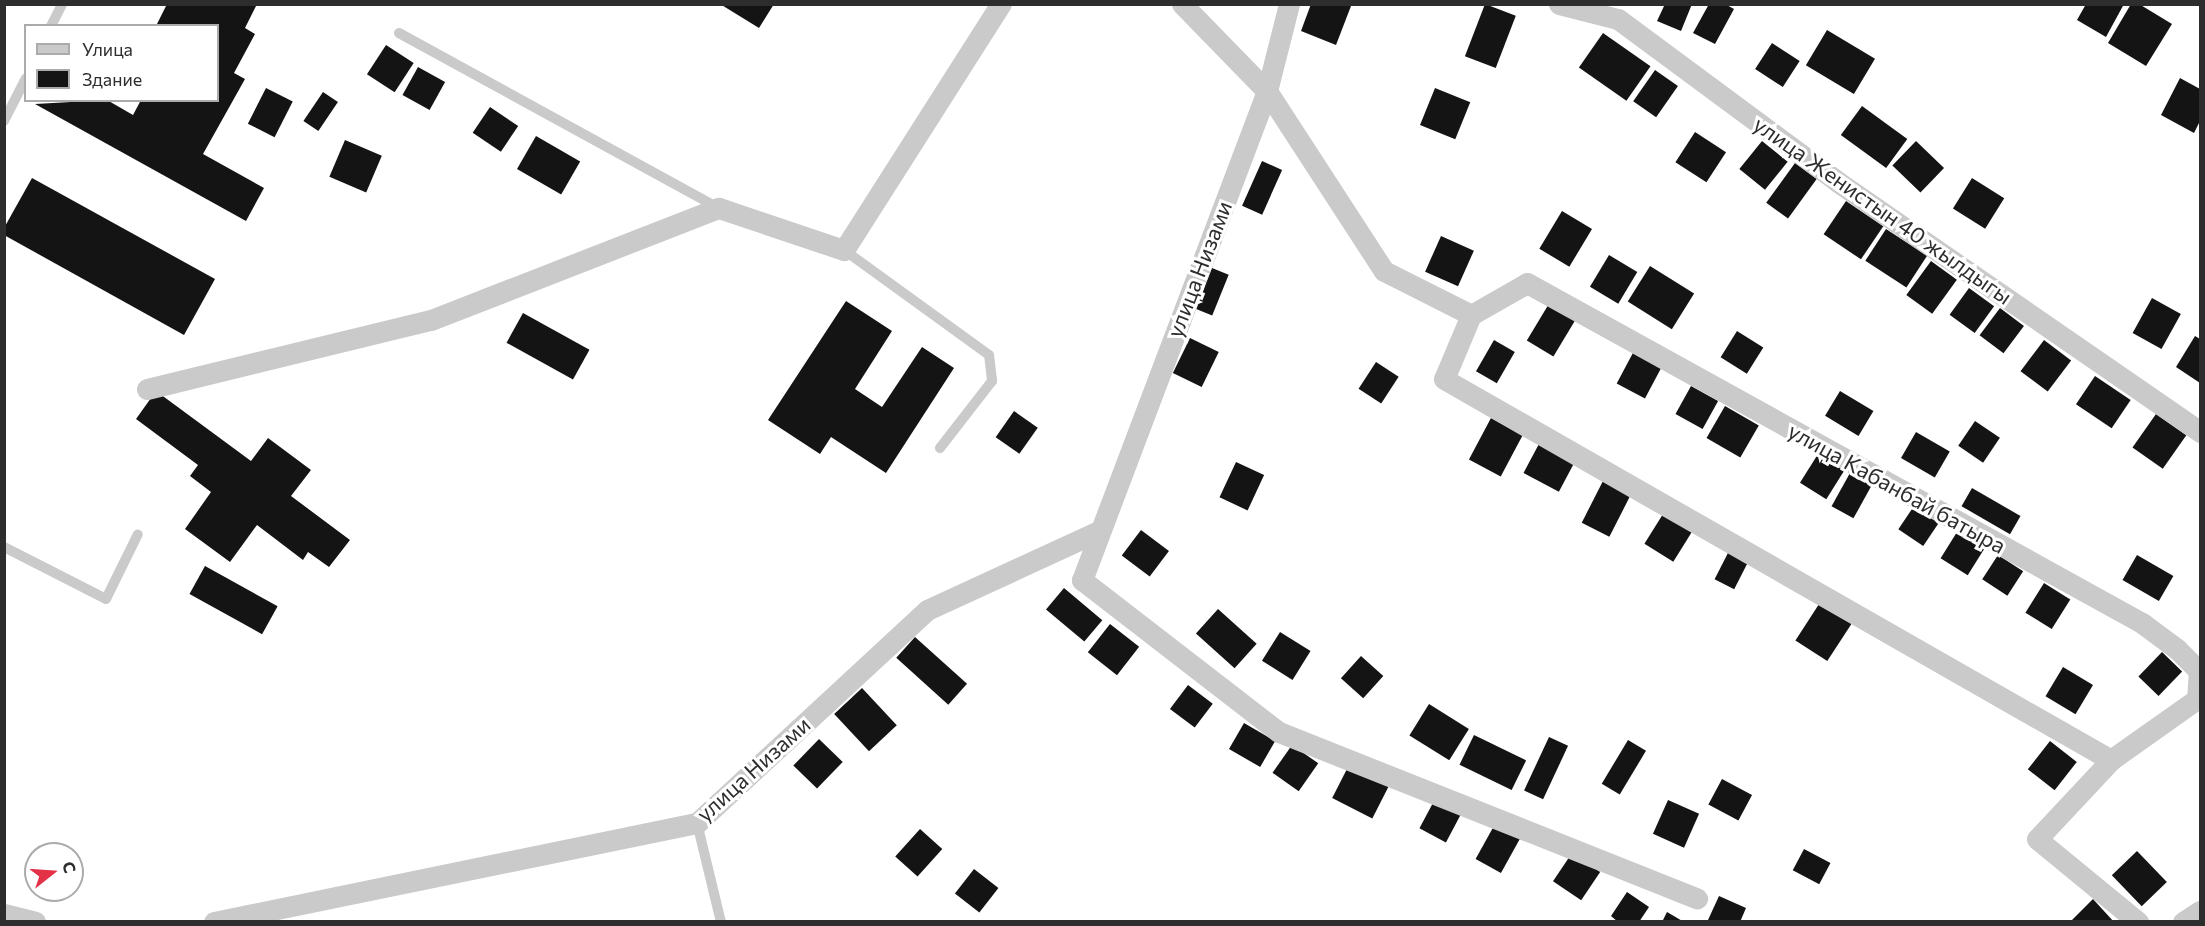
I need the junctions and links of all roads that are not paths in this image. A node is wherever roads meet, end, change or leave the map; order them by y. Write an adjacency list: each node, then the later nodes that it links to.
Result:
1 (62, 4): 6 (lane)
2 (1001, 4): 12 (street)
3 (1182, 4): 9 (street)
4 (1289, 4): 9 (street, улица Низами)
5 (1558, 4): 15 (street, улица Женистын 40 жылдыгы)
6 (52, 24)
7 (399, 33): 11 (lane)
8 (24, 82): 10 (lane)
9 (1267, 92): 13 (street); 17 (street, улица Низами)
10 (4, 121)
11 (719, 208): 12 (street); 14 (street)
12 (844, 250): 16 (lane)
13 (1471, 315): 20 (street); 20 (street, улица Кабанбай батыра)
14 (147, 389)
15 (2200, 432)
16 (940, 448)
17 (1099, 531): 21 (street, улица Низами); 22 (street, улица Низами)
18 (138, 534): 19 (lane)
19 (4, 547)
20 (2111, 760): 28 (street, улица Кабанбай батыра)
21 (697, 823): 26 (street, улица Низами); 27 (lane)
22 (1697, 898)
23 (2200, 911): 29 (street)
24 (4, 914): 25 (street)
25 (35, 921)
26 (214, 921)
27 (722, 921)
28 (2138, 921)
29 (2183, 921)

